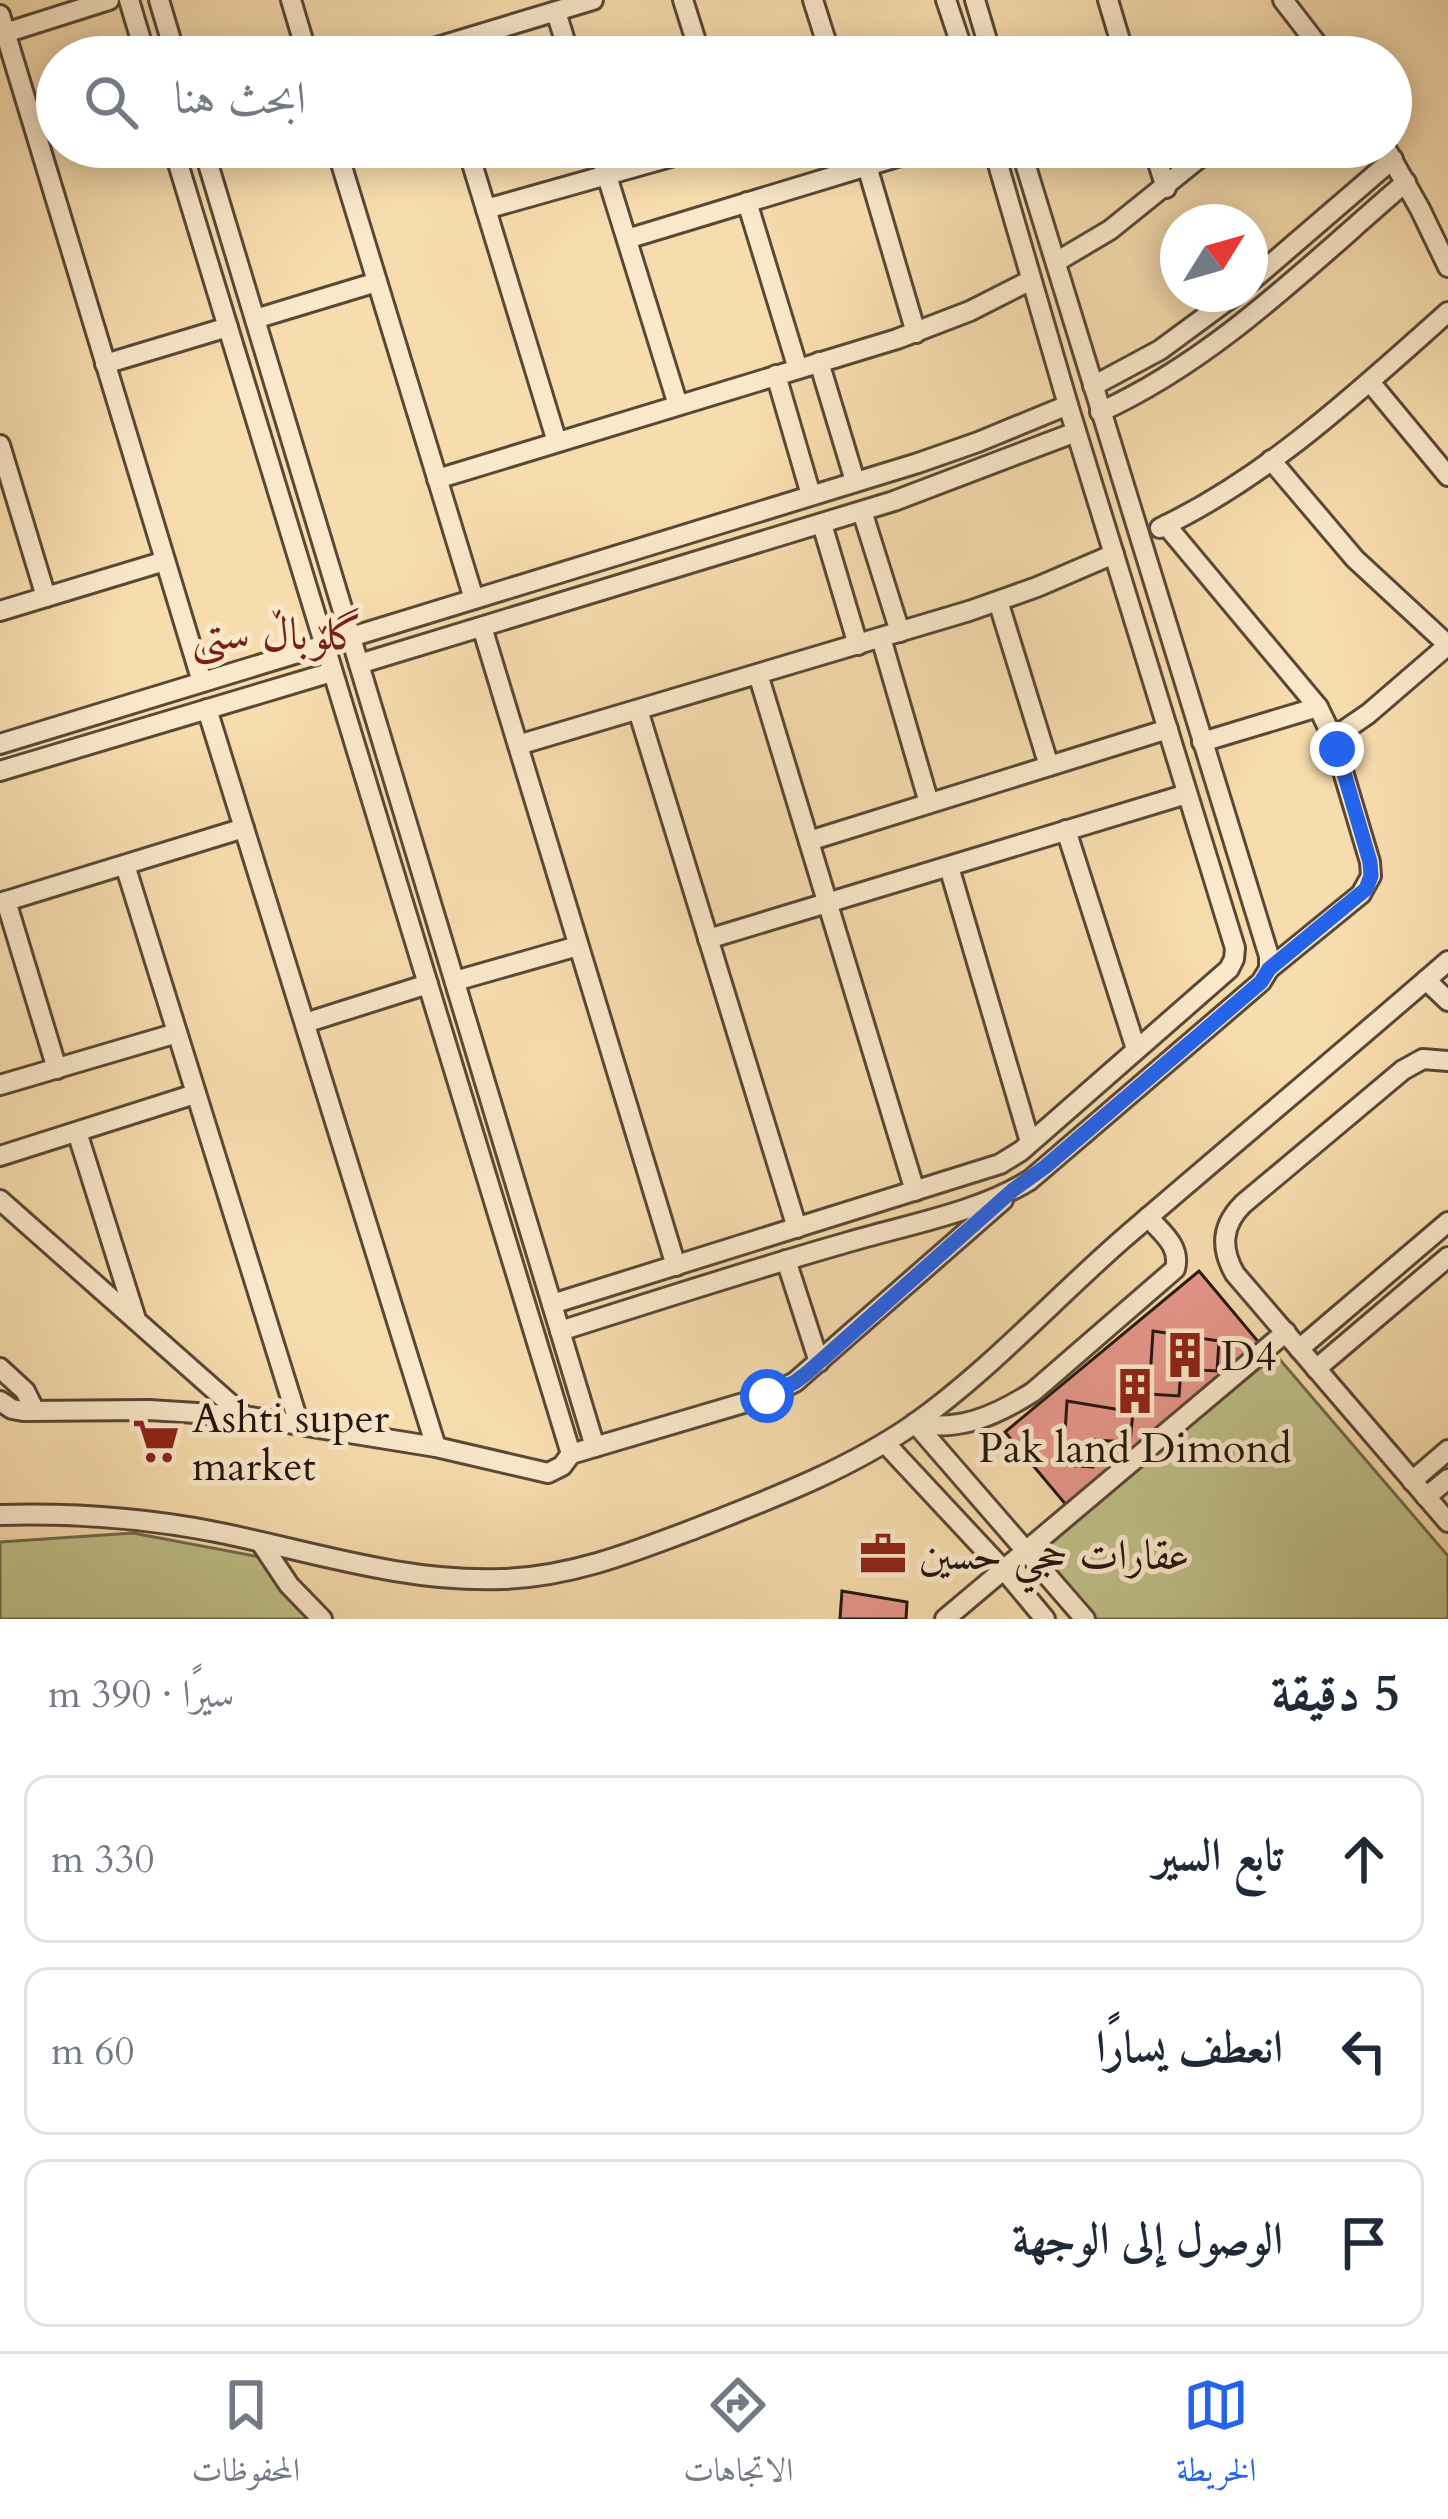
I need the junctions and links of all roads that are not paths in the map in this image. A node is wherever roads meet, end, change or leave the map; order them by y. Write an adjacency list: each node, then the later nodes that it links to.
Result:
1 (109, 0): 13 (street)
2 (129, 0): 14 (street)
3 (159, 0): 15 (street)
4 (291, 0): 16 (street)
5 (593, 0): 12 (street)
6 (683, 0): 19 (street)
7 (813, 0): 20 (street)
8 (946, 0): 21 (street)
9 (975, 0): 22 (street)
10 (1108, 0): 23 (street)
11 (1283, 0): 24 (street)
12 (556, 12): 17 (street); 18 (street)
13 (3, 24): 25 (street)
14 (140, 36)
15 (170, 36)
16 (302, 36)
17 (485, 36)
18 (563, 36)
19 (694, 36)
20 (824, 36)
21 (957, 36)
22 (986, 36)
23 (1119, 36)
24 (1309, 36)
25 (36, 134)
26 (46, 168): 60 (street)
27 (179, 168): 45 (street)
28 (209, 168): 44 (street)
29 (342, 168): 53 (street)
30 (473, 168): 47 (street)
31 (605, 168): 41 (street)
32 (634, 168): 41 (street)
33 (860, 168): 46 (street)
34 (868, 168): 58 (street)
35 (999, 168): 52 (street)
36 (1027, 168): 49 (street)
37 (1160, 168): 43 (street)
38 (1189, 168): 43 (street)
39 (1373, 168): 50 (street)
40 (1398, 168): 42 (street)
41 (607, 176): 47 (street); 48 (street)
42 (1406, 182): 51 (street); 67 (street)
43 (1166, 188): 49 (street)
44 (215, 189): 45 (street); 56 (street)
45 (188, 198): 57 (street)
46 (747, 202): 48 (street); 61 (street)
47 (486, 209): 69 (street)
48 (626, 239): 66 (street)
49 (1056, 262): 64 (street)
50 (1268, 265)
51 (1448, 267)
52 (1030, 280): 58 (street); 65 (street)
53 (377, 282): 56 (street); 73 (street)
54 (1212, 312): 64 (street)
55 (1448, 312): 63 (street)
56 (255, 319): 88 (street)
57 (228, 327): 60 (street); 89 (street)
58 (916, 333): 59 (street)
59 (819, 362): 61 (street); 74 (street)
60 (105, 364): 81 (street)
61 (798, 369): 62 (street)
62 (776, 375): 66 (street); 75 (street)
63 (1370, 382): 71 (street); 72 (street)
64 (1093, 386): 67 (street)
65 (1068, 405): 68 (street); 74 (street)
66 (678, 406): 69 (street)
67 (1100, 412): 79 (street)
68 (1076, 432): 76 (street); 80 (street)
69 (556, 442): 73 (street)
70 (0, 445): 82 (street)
71 (1271, 460): 78 (street); 91 (street)
72 (1448, 476)
73 (437, 479): 83 (street)
74 (855, 482): 75 (street)
75 (812, 495): 83 (street)
76 (862, 511): 77 (street); 87 (street)
77 (822, 524): 86 (street); 90 (street)
78 (1166, 525): 79 (street); 96 (street)
79 (1139, 537): 101 (street)
80 (1114, 554): 84 (street); 99 (street)
81 (165, 562): 82 (street); 95 (street)
82 (46, 597): 85 (street)
83 (474, 599): 88 (street)
84 (998, 602): 87 (street); 104 (street)
85 (0, 611)
86 (482, 627): 92 (street); 103 (street)
87 (891, 635): 90 (street); 107 (street)
88 (351, 637): 92 (street)
89 (324, 645): 93 (street); 95 (street)
90 (858, 645): 94 (street)
91 (1448, 645): 100 (street)
92 (359, 664): 120 (street)
93 (332, 672): 97 (street); 121 (street)
94 (758, 674): 98 (street); 110 (street)
95 (202, 682): 102 (street)
96 (1318, 707): 100 (street); 101 (street)
97 (207, 709): 105 (street); 108 (street)
98 (638, 710): 103 (street); 115 (street)
99 (1168, 729): 104 (street); 106 (street)
100 (1333, 738): 118 (street)
101 (1202, 742): 118 (street)
102 (0, 744)
103 (518, 745): 116 (street)
104 (1049, 766): 107 (street)
105 (0, 771)
106 (1187, 794): 109 (street); 125 (street)
107 (928, 803): 110 (street)
108 (244, 828): 111 (street); 123 (street)
109 (1066, 830): 112 (street); 125 (street)
110 (809, 841): 114 (street)
111 (124, 865): 113 (street); 124 (street)
112 (949, 867): 114 (street); 131 (street)
113 (3, 902): 127 (street)
114 (828, 903): 115 (street); 134 (street)
115 (708, 939): 138 (street)
116 (578, 946): 120 (street); 141 (street)
117 (1448, 961): 119 (street)
118 (1269, 969): 133 (street)
119 (1426, 980): 122 (street); 136 (street)
120 (455, 981): 142 (street)
121 (428, 984): 123 (street); 159 (street)
122 (1448, 1000)
123 (305, 1023): 156 (street)
124 (177, 1033): 127 (street); 129 (street)
125 (1136, 1049): 131 (street)
126 (1448, 1061): 145 (street)
127 (57, 1069): 128 (street)
128 (0, 1085)
129 (195, 1094): 130 (street); 154 (street)
130 (77, 1132): 132 (street); 143 (street)
131 (1030, 1142): 134 (street)
132 (0, 1156)
133 (1013, 1190): 140 (street); 147 (street)
134 (916, 1191): 138 (street)
135 (0, 1200): 143 (street)
136 (1148, 1217): 153 (street); 153 (street)
137 (1448, 1222): 146 (street)
138 (797, 1228): 141 (street)
139 (1448, 1257): 149 (street)
140 (786, 1260): 144 (street); 147 (street)
141 (676, 1266): 142 (street)
142 (552, 1304): 144 (street)
143 (136, 1320): 152 (street)
144 (560, 1330): 157 (street)
145 (1286, 1332): 146 (street); 166 (street)
146 (1299, 1349): 149 (street)
147 (819, 1362): 157 (street)
148 (0, 1368): 151 (street)
149 (1316, 1369): 161 (street)
150 (0, 1401): 151 (street)
151 (34, 1409): 152 (street)
152 (244, 1416): 154 (street)
153 (914, 1423): 155 (street); 166 (street)
154 (299, 1424): 156 (street)
155 (885, 1443): 165 (street); 167 (street)
156 (436, 1447): 159 (street)
157 (595, 1447): 159 (street)
158 (1448, 1450): 161 (street)
159 (571, 1454)
160 (1448, 1479): 162 (street)
161 (1412, 1481): 162 (street)
162 (1426, 1497): 164 (street)
163 (0, 1515): 165 (street)
164 (1448, 1522)
165 (261, 1543): 168 (street)
166 (1026, 1550): 167 (street); 171 (street)
167 (1004, 1570): 169 (street); 170 (street)
168 (322, 1619)
169 (945, 1619)
170 (1046, 1619)
171 (1084, 1619)

